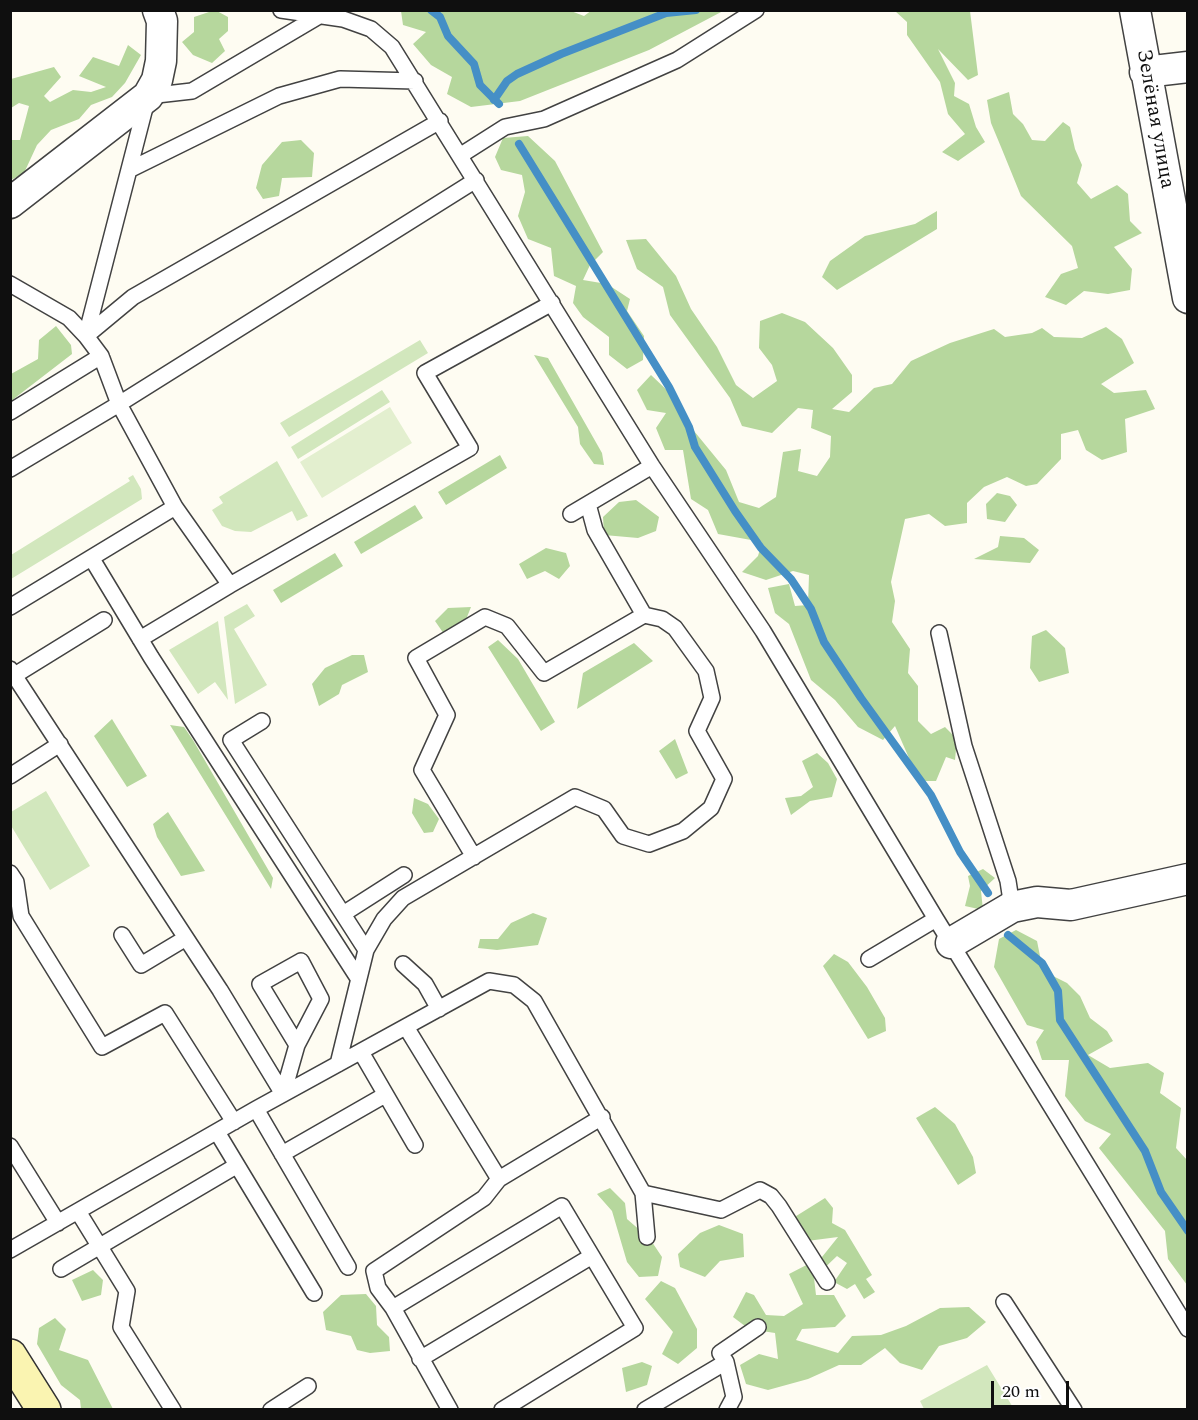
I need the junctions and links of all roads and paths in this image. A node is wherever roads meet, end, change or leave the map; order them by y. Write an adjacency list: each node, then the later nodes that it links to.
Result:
1 (158, 10): 9 (street)
2 (280, 10): 5 (lane)
3 (756, 10): 11 (lane)
4 (1135, 10): 7 (street, Зелёная улица)
5 (319, 16): 8 (lane); 9 (lane)
6 (1188, 67): 7 (street)
7 (1145, 72): 16 (street, Зелёная улица)
8 (415, 81): 10 (lane); 12 (lane)
9 (148, 96): 12 (lane); 14 (street)
10 (440, 121): 11 (lane); 18 (lane)
11 (461, 155): 13 (lane)
12 (129, 170): 18 (lane)
13 (476, 180): 17 (lane); 20 (lane)
14 (10, 203)
15 (10, 284): 18 (lane)
16 (1188, 298)
17 (552, 303): 22 (lane); 28 (lane)
18 (86, 336): 19 (lane)
19 (100, 356): 20 (lane); 21 (lane)
20 (119, 404): 23 (lane); 25 (lane)
21 (10, 412)
22 (652, 466): 24 (lane); 44 (lane)
23 (10, 469)
24 (588, 504): 26 (lane); 30 (lane)
25 (175, 507): 27 (lane); 28 (lane)
26 (571, 514)
27 (92, 559): 29 (lane); 33 (lane)
28 (230, 585): 33 (lane)
29 (10, 607)
30 (644, 615): 38 (lane); 38 (lane)
31 (104, 620): 34 (lane)
32 (939, 633): 42 (lane)
33 (140, 639): 50 (lane)
34 (13, 672): 36 (lane)
35 (262, 721): 43 (lane)
36 (60, 744): 37 (lane); 46 (lane)
37 (10, 776)
38 (474, 857): 47 (lane)
39 (10, 873): 60 (lane)
40 (404, 875): 43 (lane)
41 (1188, 879): 42 (street)
42 (1012, 907): 44 (street)
43 (343, 914): 47 (lane)
44 (944, 931): 48 (lane); 81 (lane)
45 (122, 935): 46 (lane)
46 (186, 938): 56 (lane)
47 (366, 950): 50 (lane)
48 (869, 959)
49 (403, 964): 51 (lane)
50 (358, 978): 55 (lane)
51 (439, 1009): 52 (lane); 59 (lane)
52 (406, 1027): 54 (lane); 66 (lane)
53 (297, 1045): 53 (lane); 56 (lane)
54 (361, 1052): 55 (lane); 57 (lane)
55 (339, 1064): 56 (lane)
56 (283, 1094): 58 (lane)
57 (385, 1095): 62 (lane); 64 (lane)
58 (256, 1109): 60 (lane); 64 (lane)
59 (602, 1117): 66 (lane); 67 (lane)
60 (234, 1122): 61 (lane)
61 (217, 1131): 65 (lane); 68 (lane)
62 (415, 1144)
63 (10, 1146): 69 (lane)
64 (282, 1154): 74 (lane)
65 (236, 1166): 71 (lane); 77 (lane)
66 (499, 1179): 79 (lane)
67 (643, 1193): 70 (lane); 76 (lane)
68 (79, 1212): 69 (lane); 71 (lane)
69 (58, 1223): 72 (lane)
70 (646, 1237)
71 (99, 1247): 75 (lane); 87 (lane)
72 (10, 1250)
73 (592, 1256): 79 (lane); 83 (lane); 90 (lane)
74 (348, 1267)
75 (61, 1269)
76 (827, 1282)
77 (314, 1293)
78 (1004, 1302): 93 (lane)
79 (393, 1308): 83 (lane)
80 (758, 1327): 84 (lane)
81 (1188, 1329)
82 (10, 1356): 86 (main road)
83 (420, 1359): 89 (lane)
84 (726, 1362): 91 (lane); 92 (lane)
85 (308, 1386): 88 (lane)
86 (44, 1410)
87 (173, 1410)
88 (271, 1410)
89 (450, 1410)
90 (501, 1410)
91 (645, 1410)
92 (726, 1410)
93 (1074, 1410)

